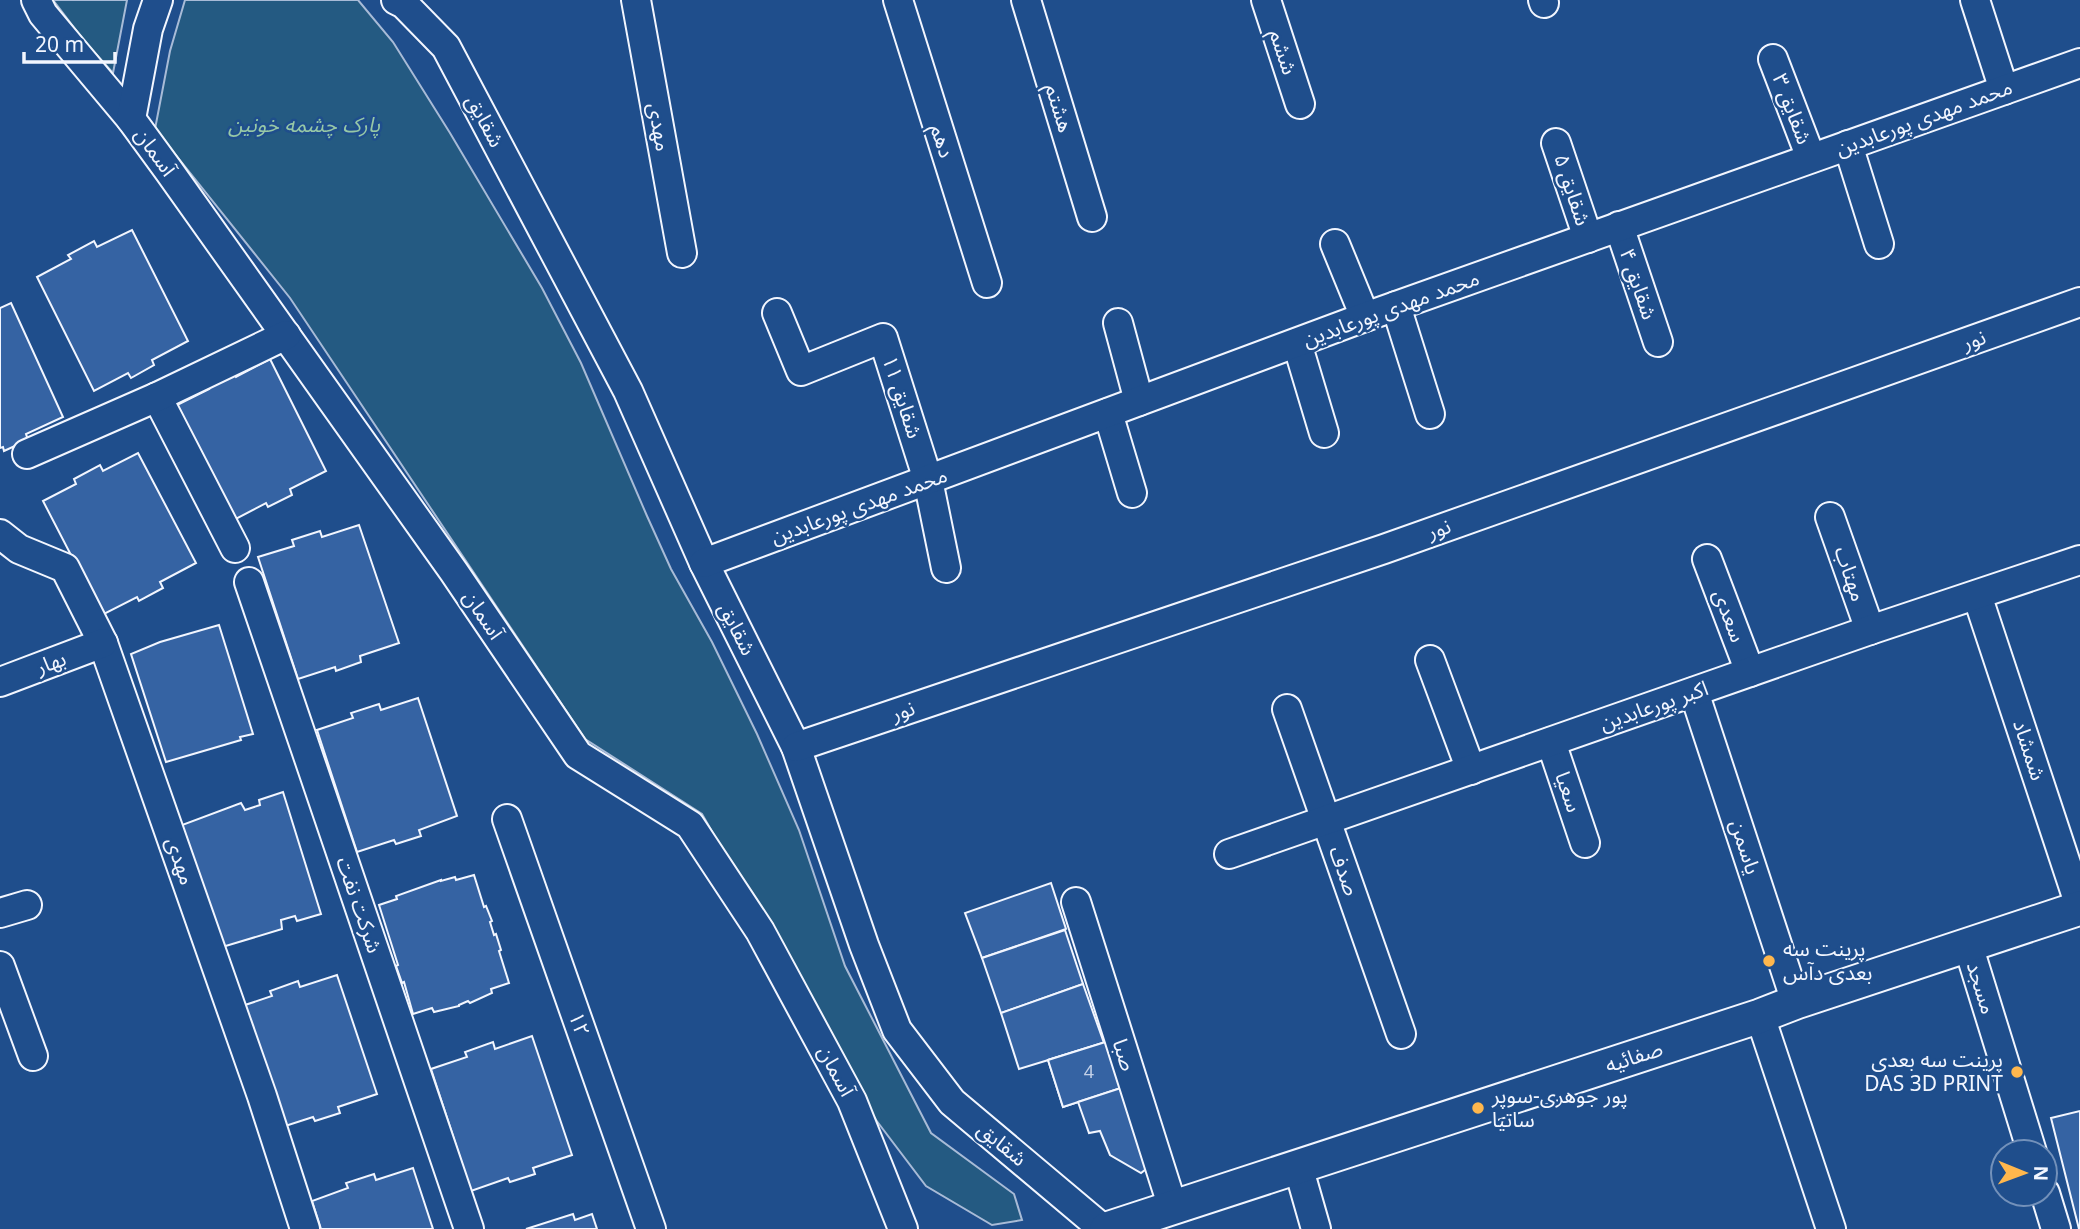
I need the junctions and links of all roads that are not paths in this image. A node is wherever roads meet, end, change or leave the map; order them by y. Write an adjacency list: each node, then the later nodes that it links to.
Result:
1 (37, 0): 13 (street, آسمان)
2 (158, 0): 13 (street)
3 (636, 0): 22 (street, مهدی)
4 (898, 0): 23 (street, دهم)
5 (1026, 0): 17 (street, هشتم)
6 (1266, 0): 12 (street, ششم)
7 (1975, 0): 11 (street)
8 (402, 1): 45 (street, شقایق)
9 (1773, 59): 16 (street, شقایق ۳)
10 (2080, 63): 11 (street, محمد مهدی پورعابدین)
11 (2004, 90): 15 (street, محمد مهدی پورعابدین)
12 (1300, 104)
13 (131, 119): 29 (street, آسمان)
14 (1556, 143): 19 (street, شقایق ۵)
15 (1848, 145): 16 (street, محمد مهدی پورعابدین); 21 (street)
16 (1811, 158): 18 (street, محمد مهدی پورعابدین)
17 (1092, 217)
18 (1619, 226): 19 (street, محمد مهدی پورعابدین); 30 (street, شقایق ۴)
19 (1588, 238): 25 (street, محمد مهدی پورعابدین)
20 (1335, 244): 27 (street)
21 (1879, 244)
22 (682, 253)
23 (987, 283)
24 (2080, 302): 57 (street, نور)
25 (1396, 306): 27 (street, محمد مهدی پورعابدین); 35 (street)
26 (777, 313): 38 (street, شقایق ۱۱)
27 (1365, 317): 31 (street, محمد مهدی پورعابدین)
28 (1118, 323): 33 (street)
29 (286, 335): 32 (street); 80 (street, آسمان)
30 (1658, 342)
31 (1297, 343): 33 (street, محمد مهدی پورعابدین); 36 (street)
32 (158, 397): 37 (street); 42 (street)
33 (1139, 401): 34 (street, محمد مهدی پورعابدین)
34 (1108, 413): 38 (street, محمد مهدی پورعابدین); 39 (street)
35 (1430, 414)
36 (1324, 433)
37 (27, 454)
38 (928, 480): 45 (street, محمد مهدی پورعابدین); 46 (street)
39 (1132, 493)
40 (1830, 517): 49 (street, مهتاب)
41 (0, 534): 50 (street, مهدی)
42 (235, 548)
43 (1707, 559): 52 (street, سعدی)
44 (2080, 560): 48 (street, اکبر پورعابدین)
45 (704, 563): 57 (street, شقایق)
46 (946, 568)
47 (249, 582): 78 (street, شرکت نفت)
48 (1977, 594): 49 (street, اکبر پورعابدین); 65 (street, شمشاد)
49 (1870, 631): 52 (street, اکبر پورعابدین)
50 (103, 643): 53 (street, بهار); 77 (street, مهدی)
51 (1430, 660): 58 (street)
52 (1750, 672): 54 (street, اکبر پورعابدین)
53 (0, 682)
54 (1693, 692): 56 (street, اکبر پورعابدین); 69 (street, یاسمن)
55 (1287, 709): 60 (street, صدف)
56 (1551, 742): 58 (street, اکبر پورعابدین); 61 (street, سعیا)
57 (796, 747): 81 (street, شقایق)
58 (1471, 770): 60 (street, اکبر پورعابدین)
59 (507, 819): 79 (street, ۱۲)
60 (1326, 821): 62 (street, اکبر پورعابدین); 71 (street, صدف)
61 (1585, 843)
62 (1229, 854)
63 (1076, 902): 75 (street, صبا)
64 (27, 905): 66 (street)
65 (2080, 907): 67 (street, صفائیه)
66 (0, 913)
67 (1968, 945): 69 (street, صفائیه); 73 (street, مسجد)
68 (2, 977): 72 (street)
69 (1796, 1002): 70 (street, صفائیه)
70 (1760, 1016): 74 (street, صفائیه); 83 (street)
71 (1401, 1034)
72 (33, 1056)
73 (2028, 1138)
74 (1298, 1166): 75 (street, صفائیه); 82 (street)
75 (1173, 1208): 81 (street, صفائیه)
76 (2050, 1208): 84 (street)
77 (305, 1229)
78 (469, 1229)
79 (651, 1229)
80 (903, 1229)
81 (1105, 1229)
82 (1316, 1229)
83 (1831, 1229)
84 (2056, 1229)

